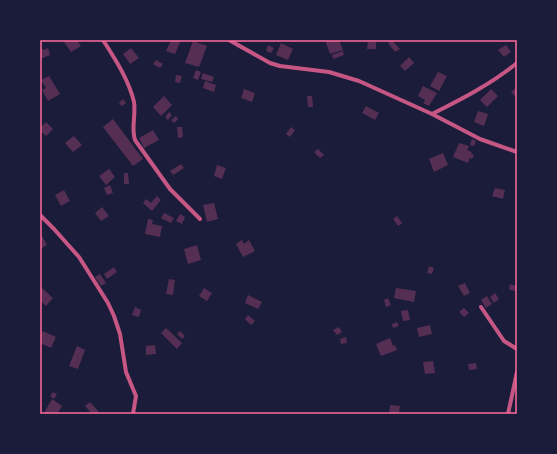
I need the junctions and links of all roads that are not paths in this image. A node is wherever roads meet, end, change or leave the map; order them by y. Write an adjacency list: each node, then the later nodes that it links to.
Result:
1 (103, 40): 7 (street)
2 (229, 40): 4 (street)
3 (517, 63): 4 (street)
4 (432, 114): 5 (street)
5 (517, 152)
6 (40, 215): 11 (street)
7 (200, 219)
8 (481, 307): 9 (street)
9 (517, 349)
10 (517, 372): 12 (street)
11 (132, 414)
12 (508, 414)

